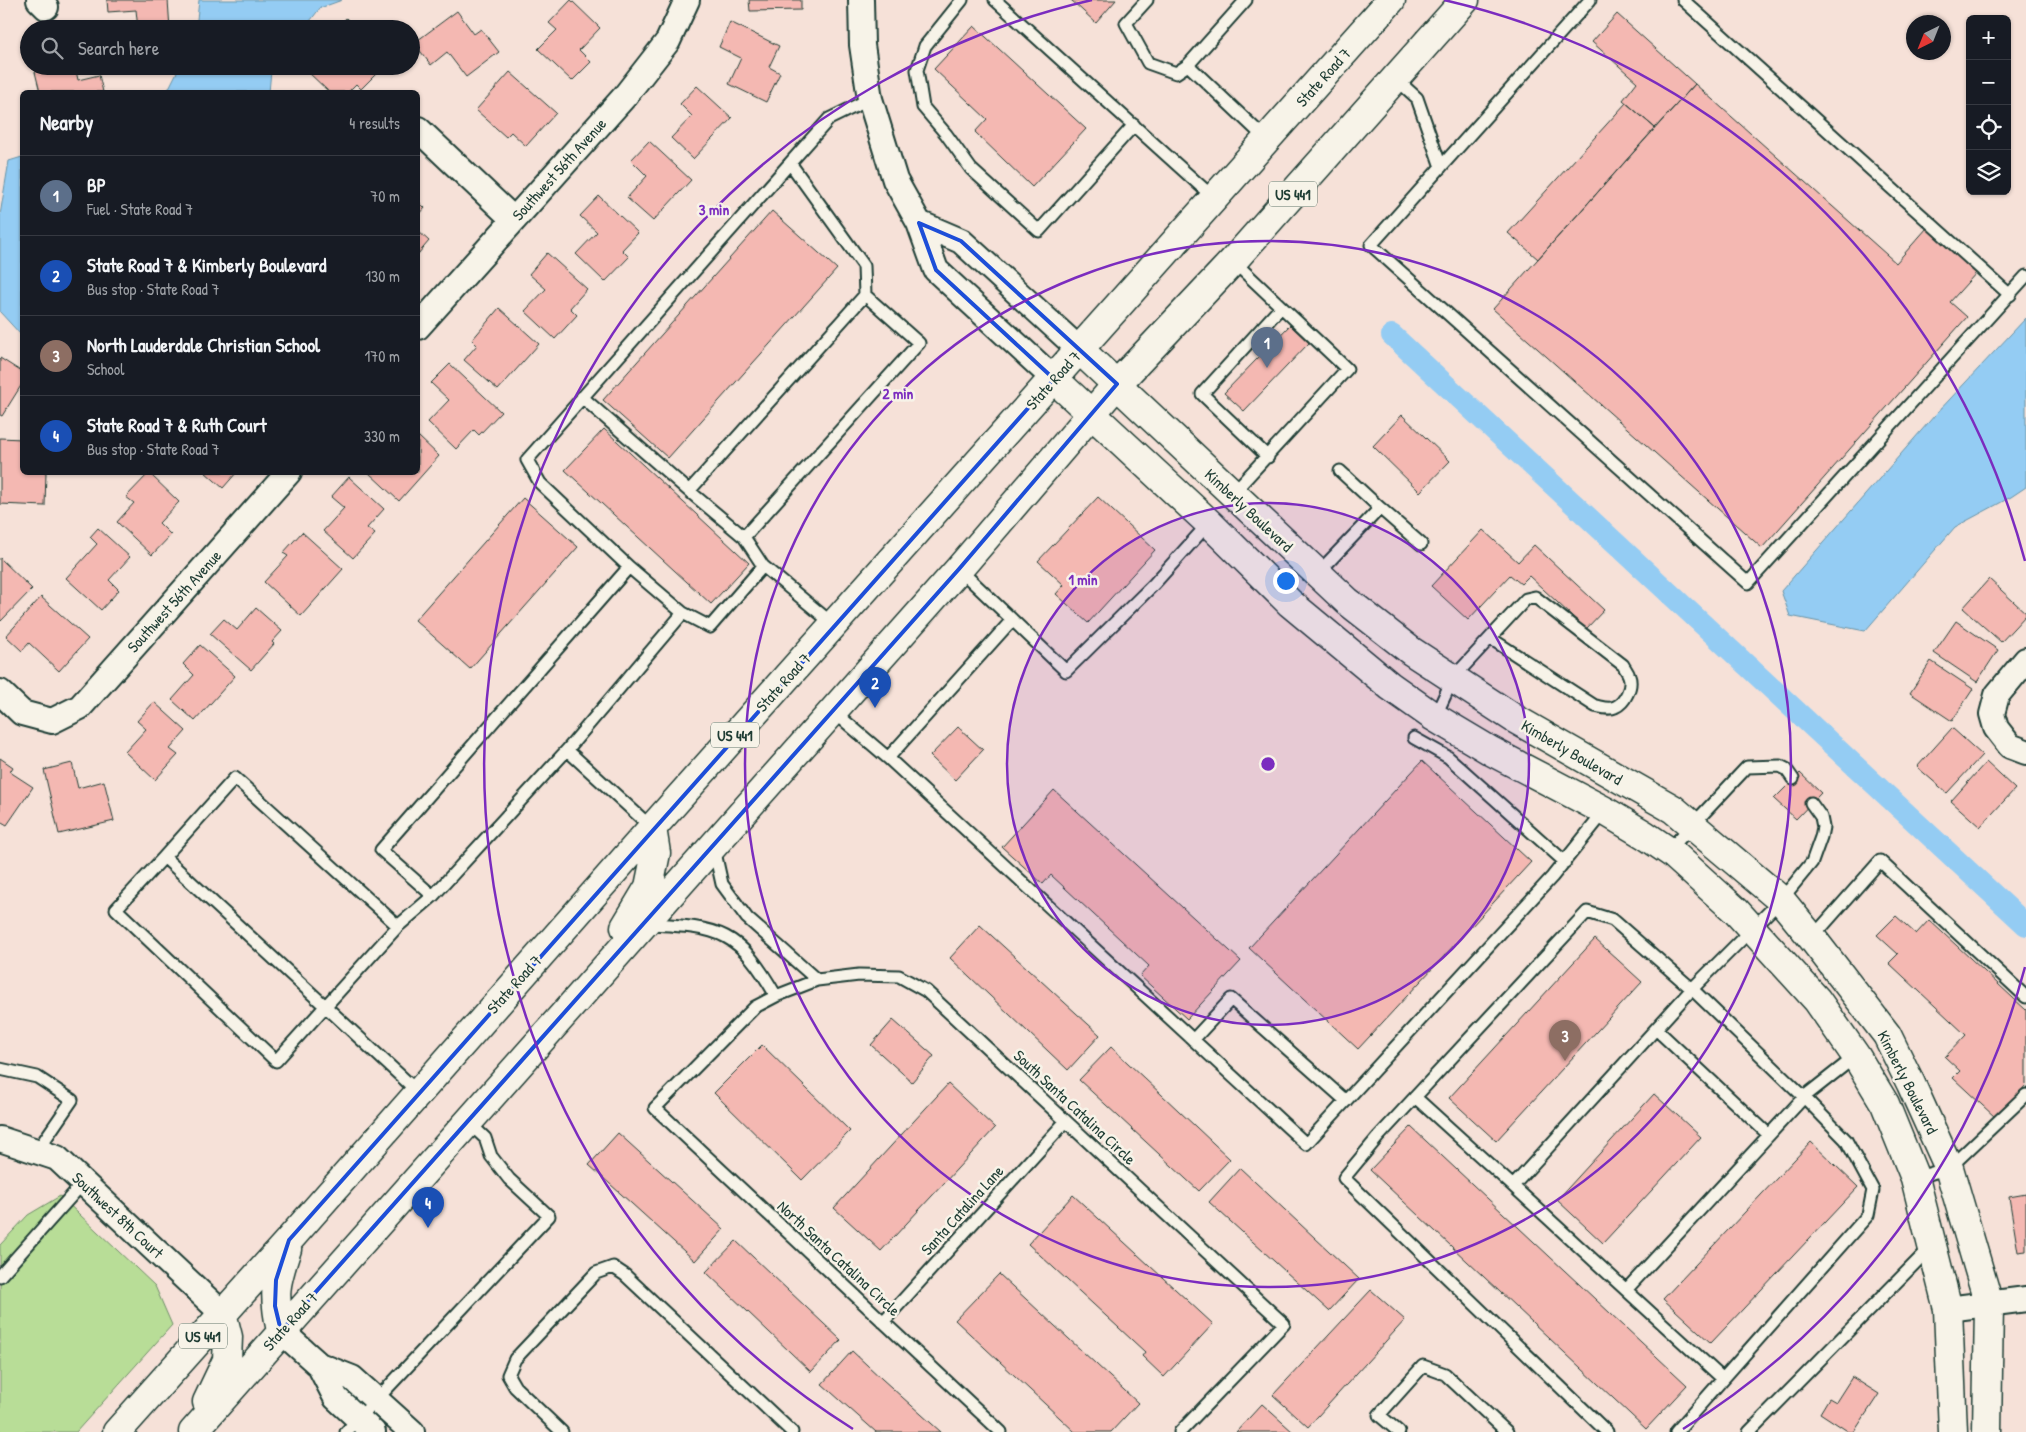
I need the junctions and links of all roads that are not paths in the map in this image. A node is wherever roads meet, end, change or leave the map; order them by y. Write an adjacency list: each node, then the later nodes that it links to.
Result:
1 (687, 0): 20 (street, Southwest 56th Avenue)
2 (861, 0): 13 (street, Kimberly Boulevard)
3 (962, 0): 14 (lane)
4 (995, 0): 14 (lane)
5 (1147, 0): 11 (lane)
6 (1246, 0): 11 (lane)
7 (1392, 0): 16 (main road, State Road 7 / US 441)
8 (1465, 0): 12 (main road, State Road 7 / US 441)
9 (1590, 0): 18 (lane)
10 (1684, 0): 24 (lane)
11 (1188, 65): 16 (lane)
12 (1395, 78): 18 (lane); 22 (main road, State Road 7 / US 441)
13 (870, 99): 17 (lane); 21 (street, Kimberly Boulevard)
14 (1134, 125): 19 (lane)
15 (420, 131): 20 (street)
16 (1267, 140): 19 (main road, State Road 7 / US 441)
17 (790, 163): 25 (lane); 31 (lane)
18 (1441, 167): 24 (lane)
19 (1215, 199): 28 (main road, State Road 7 / US 441)
20 (513, 220): 27 (street, Southwest 56th Avenue)
21 (919, 223): 28 (street, Kimberly Boulevard); 29 (street, Kimberly Boulevard)
22 (1233, 261): 26 (lane); 30 (main road, State Road 7 / US 441)
23 (2026, 276): 24 (lane)
24 (2010, 294)
25 (865, 295): 36 (lane); 40 (lane)
26 (1281, 307): 33 (lane); 33 (lane)
27 (420, 325)
28 (1080, 350): 29 (main road, State Road 7 / US 441); 30 (main road, Kimberly Boulevard)
29 (1054, 379): 32 (main road, Kimberly Boulevard); 48 (main road, State Road 7 / US 441)
30 (1117, 384): 32 (main road, State Road 7 / US 441); 37 (main road, Kimberly Boulevard)
31 (582, 398): 36 (lane); 43 (lane)
32 (1092, 413): 39 (main road, Kimberly Boulevard); 44 (main road, State Road 7 / US 441)
33 (1268, 457): 37 (lane)
34 (1340, 471): 38 (lane)
35 (286, 475): 52 (street, Southwest 56th Avenue)
36 (689, 491): 40 (lane)
37 (1232, 494): 45 (main road, Kimberly Boulevard)
38 (1380, 508): 41 (lane); 45 (lane)
39 (1209, 523): 47 (lane); 54 (main road, Kimberly Boulevard)
40 (744, 536): 42 (lane)
41 (1421, 544)
42 (764, 566): 46 (lane); 48 (lane)
43 (629, 567): 46 (lane); 68 (lane)
44 (959, 568): 47 (lane); 53 (main road, State Road 7 / US 441)
45 (1318, 573): 51 (main road, Kimberly Boulevard)
46 (683, 613): 56 (lane)
47 (1012, 620): 58 (lane)
48 (834, 625): 63 (main road, State Road 7 / US 441)
49 (1490, 638): 49 (lane); 51 (lane)
50 (2026, 660): 57 (street)
51 (1453, 678): 54 (lane); 62 (main road, Kimberly Boulevard)
52 (0, 692)
53 (833, 711): 58 (lane); 64 (main road, State Road 7 / US 441)
54 (1434, 717): 61 (main road, Kimberly Boulevard)
55 (1414, 738): 67 (lane)
56 (567, 750): 63 (lane); 68 (lane)
57 (2026, 752)
58 (888, 758): 81 (lane)
59 (1793, 779): 62 (lane)
60 (1811, 803): 69 (lane)
61 (1605, 812): 65 (main road, Kimberly Boulevard); 67 (lane)
62 (1692, 824): 65 (lane); 69 (main road, Kimberly Boulevard)
63 (652, 828): 74 (main road); 84 (main road, State Road 7 / US 441)
64 (714, 845): 70 (main road, State Road 7 / US 441); 75 (lane)
65 (1668, 850): 72 (main road, Kimberly Boulevard)
66 (164, 857): 71 (lane); 79 (lane); 79 (lane)
67 (1565, 862): 88 (lane)
68 (433, 896): 71 (lane)
69 (1781, 900): 72 (lane); 73 (main road, Kimberly Boulevard)
70 (644, 923): 74 (main road, State Road 7 / US 441); 77 (lane)
71 (398, 926): 79 (lane)
72 (1752, 930): 76 (lane); 82 (main road, Kimberly Boulevard)
73 (1812, 938): 78 (lane); 95 (main road, Kimberly Boulevard)
74 (595, 978): 91 (main road, State Road 7 / US 441)
75 (817, 980): 77 (lane, South Santa Catalina Circle); 90 (lane, South Santa Catalina Circle)
76 (1692, 989): 80 (lane); 86 (lane); 87 (lane)
77 (776, 996): 89 (lane, South Santa Catalina Circle)
78 (2026, 997)
79 (326, 1006): 84 (lane)
80 (1656, 1029): 92 (lane); 98 (lane)
81 (1193, 1040): 88 (lane); 88 (lane)
82 (1856, 1056): 87 (lane); 96 (main road, Kimberly Boulevard)
83 (0, 1069): 94 (lane)
84 (418, 1092): 99 (main road, State Road 7 / US 441)
85 (2026, 1095): 95 (lane)
86 (1414, 1097): 98 (lane); 122 (lane)
87 (1804, 1097): 92 (lane); 110 (lane)
88 (1346, 1101)
89 (655, 1108): 107 (lane, North Santa Catalina Circle)
90 (1066, 1120): 107 (lane, Santa Catalina Lane); 119 (lane, South Santa Catalina Circle)
91 (467, 1122): 108 (main road, State Road 7 / US 441); 111 (lane)
92 (1769, 1135): 102 (lane)
93 (0, 1139): 94 (street, Southwest 8th Court)
94 (37, 1152): 97 (street, Southwest 8th Court)
95 (1949, 1168): 96 (lane); 104 (main road, Kimberly Boulevard)
96 (1915, 1178): 100 (main road, Kimberly Boulevard)
97 (83, 1183): 101 (lane); 106 (street, Southwest 8th Court)
98 (1513, 1186): 102 (lane)
99 (289, 1240): 106 (main road, State Road 7 / US 441); 108 (main road)
100 (1932, 1246): 105 (main road, Kimberly Boulevard); 124 (lane)
101 (0, 1276)
102 (1626, 1290): 110 (lane)
103 (2026, 1299): 104 (street)
104 (1988, 1304): 105 (street); 126 (main road, Kimberly Boulevard)
105 (1948, 1309): 125 (main road, Kimberly Boulevard)
106 (222, 1313): 113 (main road); 114 (main road, State Road 7 / US 441)
107 (883, 1322): 118 (lane, North Santa Catalina Circle)
108 (281, 1331): 109 (street); 113 (main road, State Road 7 / US 441)
109 (319, 1365): 111 (street); 112 (street)
110 (1723, 1378): 123 (lane)
111 (376, 1400): 112 (lane); 115 (street)
112 (359, 1428)
113 (193, 1431)
114 (117, 1432)
115 (412, 1432)
116 (562, 1432): 117 (lane)
117 (792, 1432)
118 (1001, 1432)
119 (1180, 1432)
120 (1399, 1432): 121 (lane)
121 (1507, 1432)
122 (1607, 1432)
123 (1676, 1432)
124 (1749, 1432)
125 (1953, 1432)
126 (1987, 1432)

